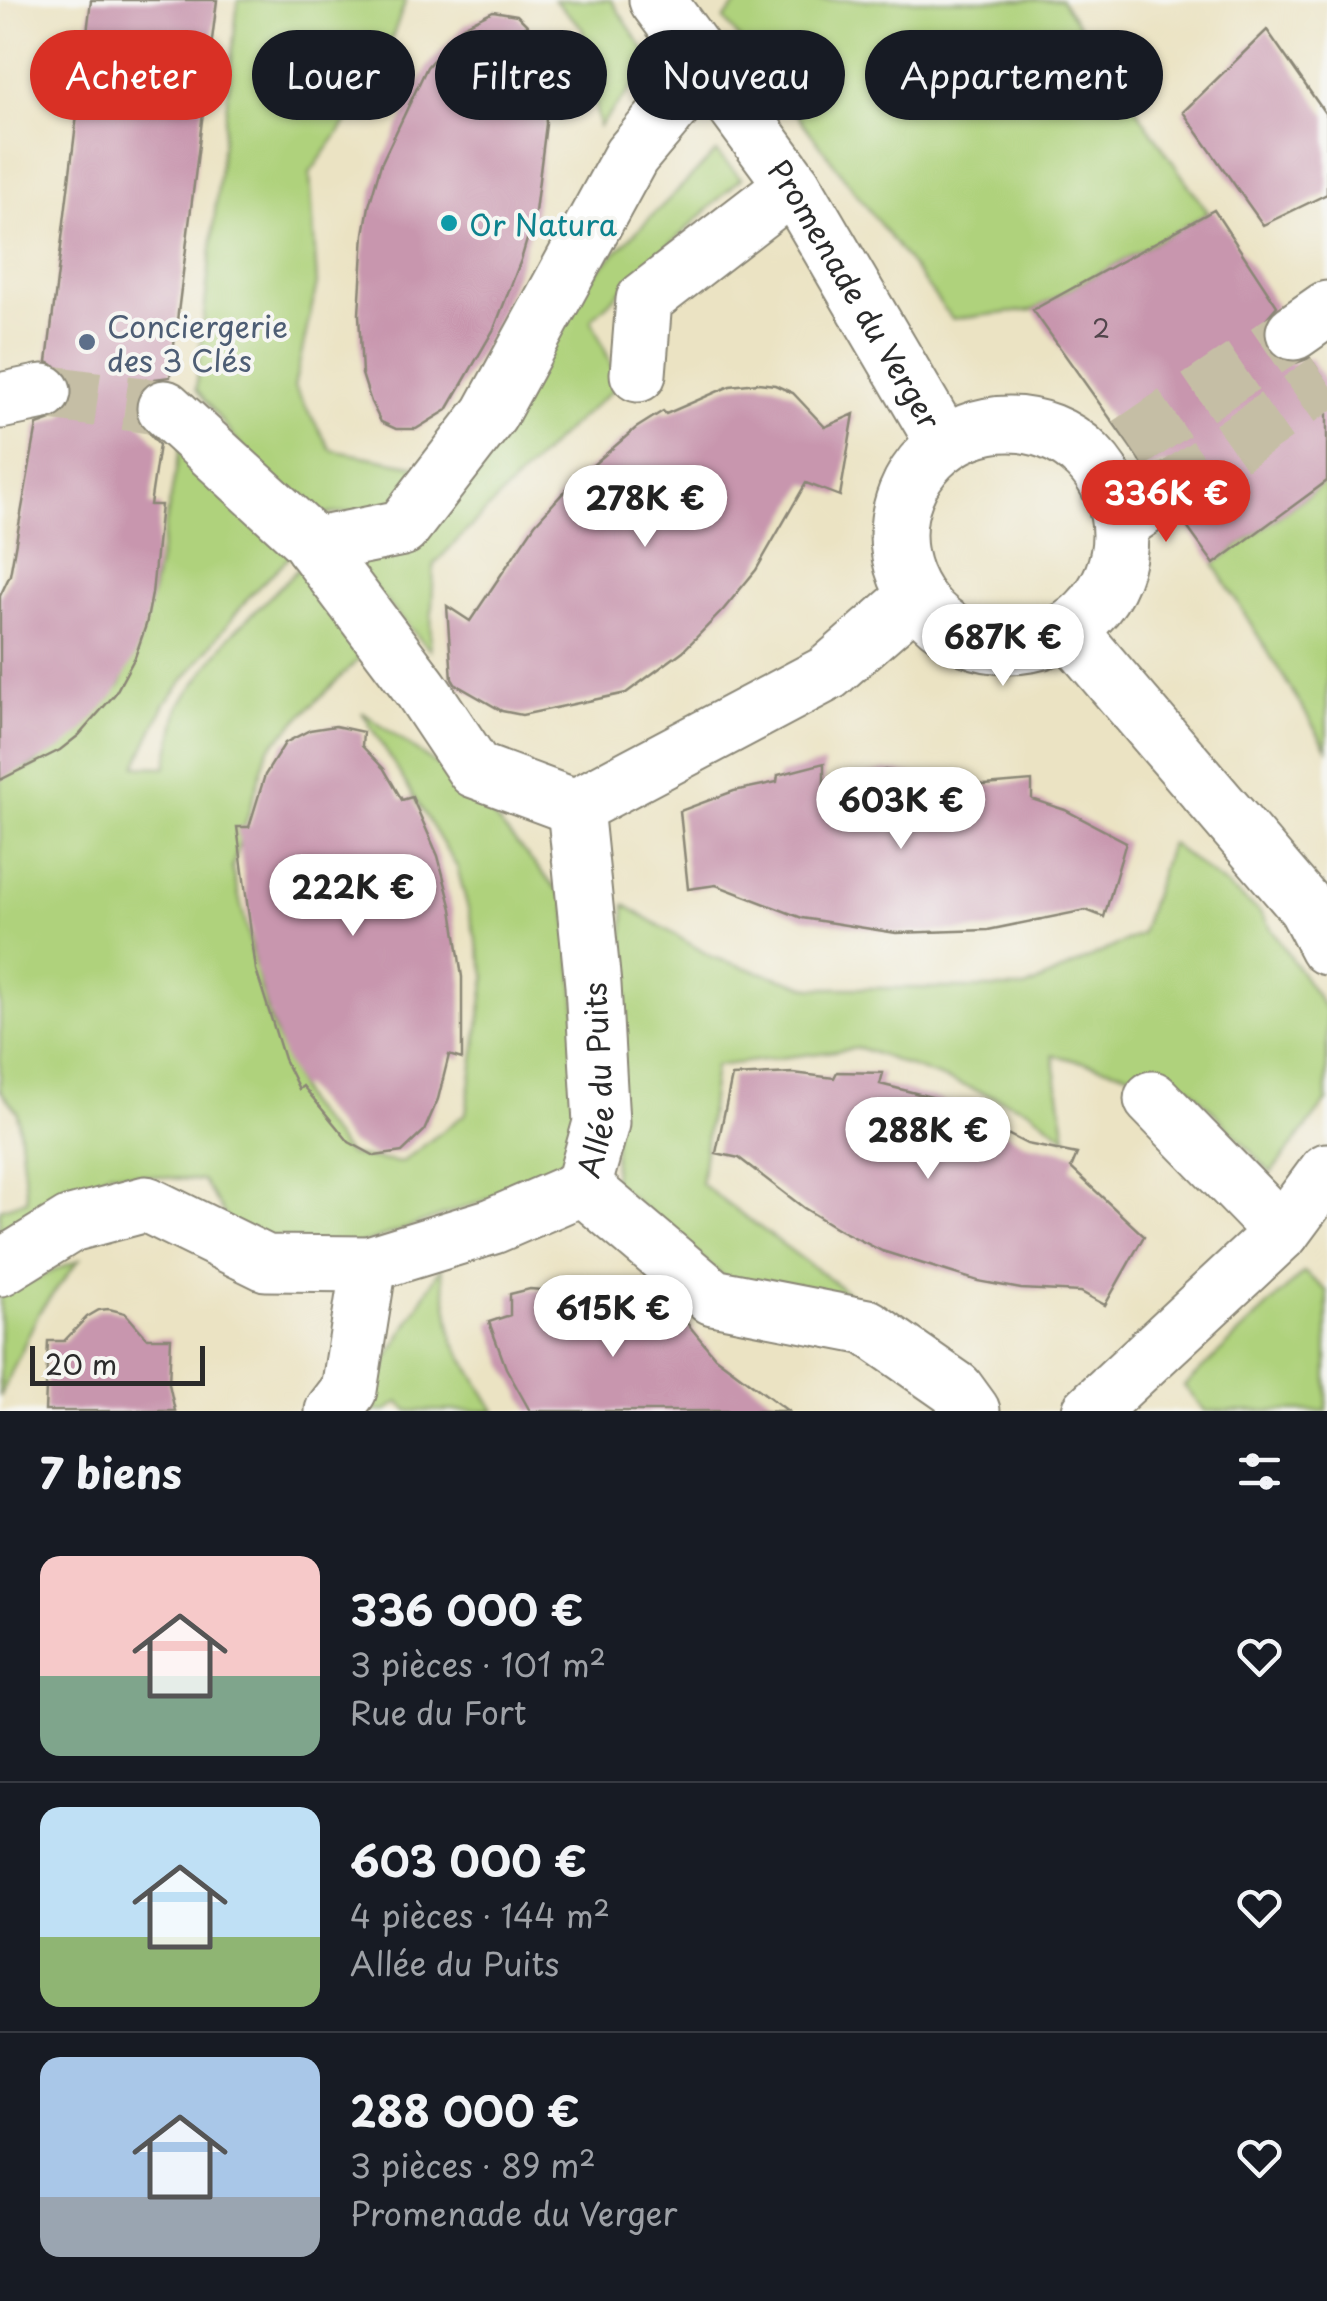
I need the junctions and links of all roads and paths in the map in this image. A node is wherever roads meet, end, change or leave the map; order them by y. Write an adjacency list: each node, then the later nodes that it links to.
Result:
1 (657, 0): 2 (street, Promenade du Verger)
2 (680, 30)
3 (661, 120): 9 (street)
4 (746, 120): 5 (street, Promenade du Verger)
5 (793, 185): 6 (street); 8 (street, Promenade du Verger)
6 (638, 374)
7 (166, 408): 9 (street)
8 (944, 443): 10 (street, Promenade du Verger); 11 (street, Promenade du Verger)
9 (314, 546): 12 (street)
10 (915, 597): 11 (street, Promenade du Verger); 12 (street)
11 (1069, 630): 13 (street)
12 (575, 806): 16 (street, Allée du Puits)
13 (1327, 948)
14 (1152, 1099): 17 (street)
15 (1327, 1171): 17 (street)
16 (583, 1186): 18 (street, Allée du Puits); 21 (street)
17 (1282, 1232): 22 (street)
18 (370, 1264): 19 (street, Allée du Puits); 20 (street)
19 (0, 1268)
20 (332, 1411)
21 (972, 1411)
22 (1090, 1411)

